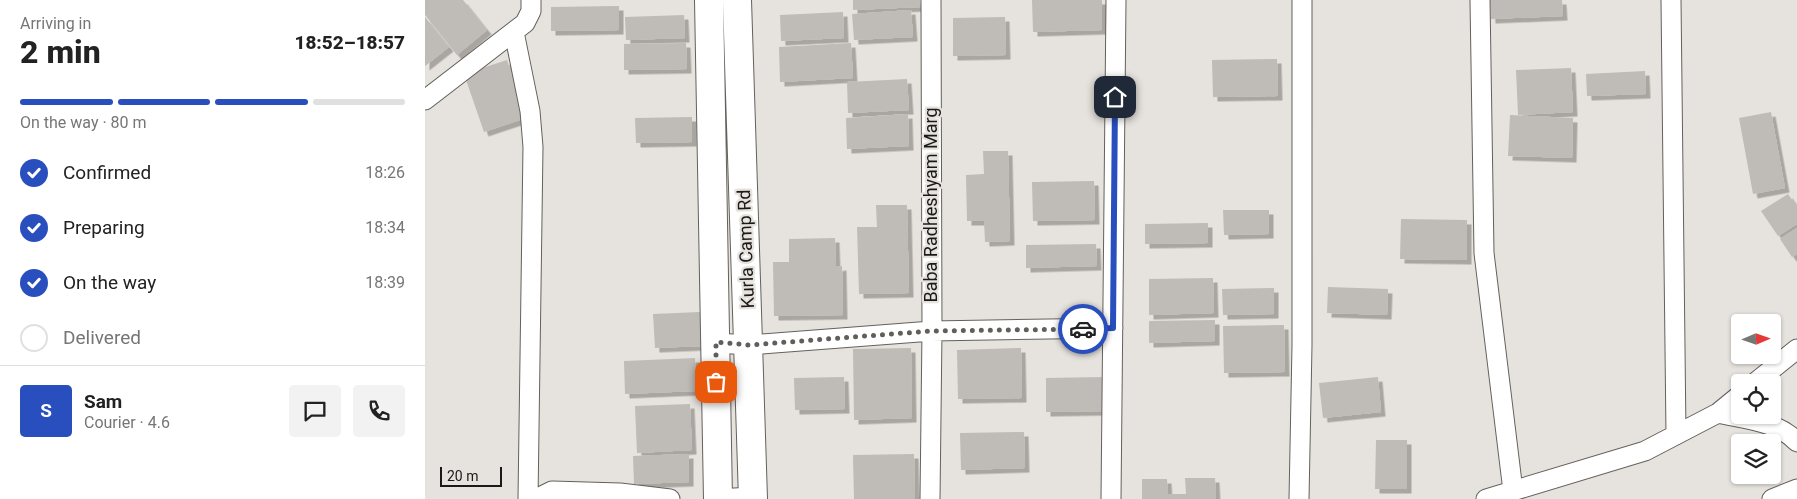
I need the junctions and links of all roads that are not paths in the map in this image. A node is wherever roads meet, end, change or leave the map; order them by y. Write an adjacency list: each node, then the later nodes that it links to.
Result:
1 (531, 0): 9 (street)
2 (709, 0): 13 (main road, Kurla Camp Rd)
3 (737, 0): 14 (main road, Kurla Camp Rd)
4 (931, 0): 12 (street, Baba Radheshyam Marg)
5 (1116, 0): 11 (street)
6 (1302, 0): 30 (street)
7 (1480, 0): 22 (street)
8 (1672, 0): 19 (street)
9 (514, 32): 10 (street); 24 (street)
10 (425, 100)
11 (1113, 328): 12 (street); 29 (street)
12 (931, 331): 14 (street); 28 (street, Baba Radheshyam Marg)
13 (716, 342): 14 (street); 27 (main road, Kurla Camp Rd)
14 (749, 345): 23 (main road, Kurla Camp Rd)
15 (1797, 350): 16 (street)
16 (1766, 374)
17 (1731, 402): 18 (street)
18 (1718, 413): 19 (street); 20 (street)
19 (1676, 435): 22 (street)
20 (1797, 442)
21 (1797, 490): 32 (street)
22 (1513, 491): 31 (street)
23 (753, 498): 27 (street)
24 (528, 499)
25 (535, 499): 26 (street)
26 (670, 499)
27 (717, 499)
28 (930, 499)
29 (1111, 499)
30 (1299, 499)
31 (1485, 499)
32 (1772, 499)

